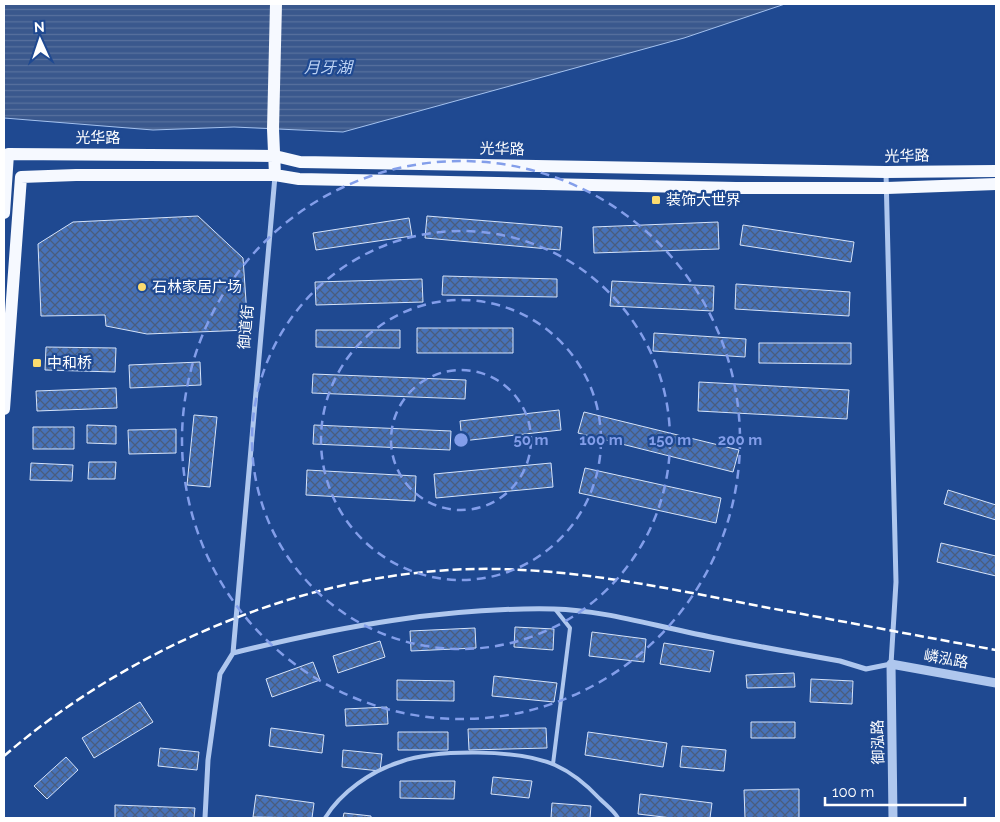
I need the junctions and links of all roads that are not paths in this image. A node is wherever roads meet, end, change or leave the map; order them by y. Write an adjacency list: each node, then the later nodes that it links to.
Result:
1 (276, 4): 3 (main road)
2 (6, 152): 3 (main road, 光华路); 9 (main road)
3 (275, 156): 5 (main road, 光华路); 6 (main road)
4 (996, 171): 5 (main road, 光华路)
5 (886, 172): 8 (street)
6 (275, 175): 8 (main road, 光华路); 10 (main road, 光华路); 12 (street, 御道街)
7 (996, 184): 8 (main road, 光华路)
8 (887, 188): 13 (street)
9 (4, 213)
10 (4, 408)
11 (555, 609): 12 (street); 13 (street); 15 (lane)
12 (233, 653): 16 (street)
13 (890, 664): 14 (street, 嶙泓路); 19 (street, 御泓路)
14 (996, 682)
15 (553, 764): 17 (lane); 18 (lane)
16 (204, 818)
17 (325, 818)
18 (618, 818)
19 (893, 818)

